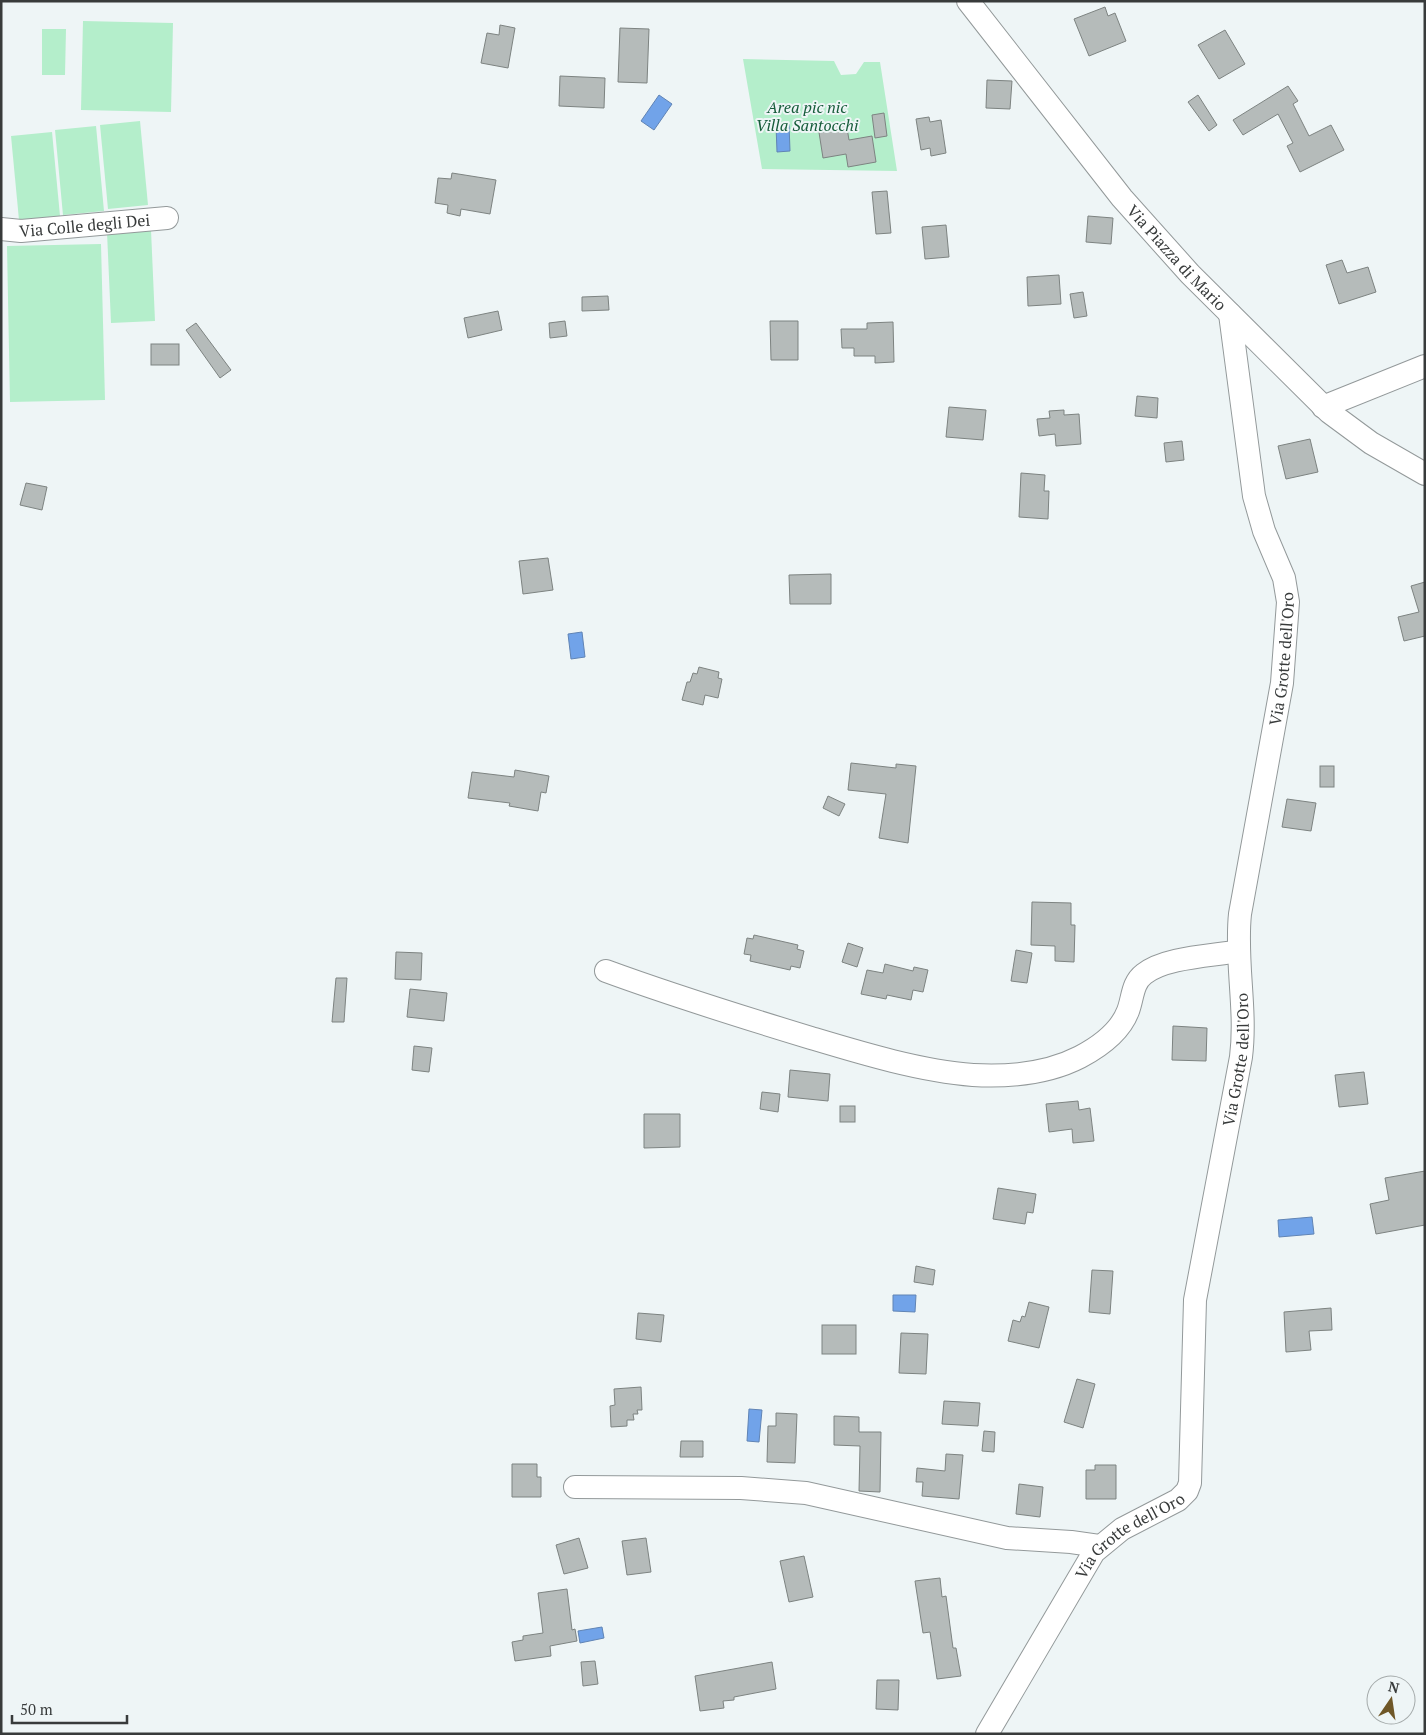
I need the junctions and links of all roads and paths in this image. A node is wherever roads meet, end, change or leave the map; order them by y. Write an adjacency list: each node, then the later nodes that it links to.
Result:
1 (968, 1): 4 (street, Via Piazza di Mario)
2 (167, 218): 3 (street, Via Colle degli Dei)
3 (1, 229)
4 (1230, 314): 6 (street, Via Piazza di Mario); 8 (street, Via Grotte dell'Oro)
5 (1425, 366): 6 (street)
6 (1323, 407): 7 (street, Via Piazza di Mario)
7 (1425, 474)
8 (1238, 951): 9 (street); 11 (street, Via Grotte dell'Oro)
9 (606, 971)
10 (575, 1487): 11 (street)
11 (1099, 1546): 12 (street, Via Grotte dell'Oro)
12 (987, 1734)

